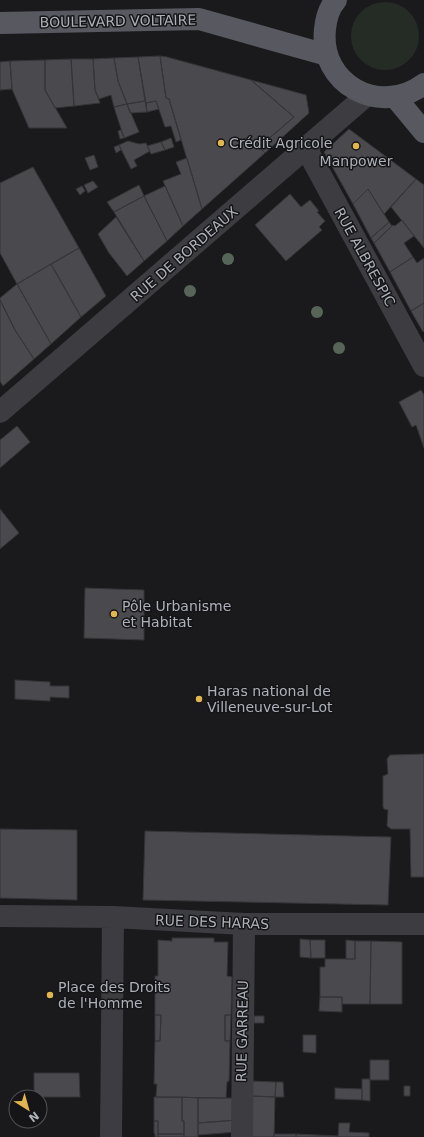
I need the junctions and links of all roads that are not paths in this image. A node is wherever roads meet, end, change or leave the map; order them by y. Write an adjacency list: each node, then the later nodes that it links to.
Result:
1 (336, 0): 3 (main road)
2 (0, 23): 3 (main road, BOULEVARD VOLTAIRE)
3 (327, 55): 5 (main road)
4 (424, 84): 6 (main road)
5 (367, 95): 6 (main road); 8 (street, RUE DE BORDEAUX)
6 (394, 97): 7 (main road)
7 (424, 132)
8 (306, 148): 9 (street, RUE ALBRESPIC); 10 (street, RUE DE BORDEAUX)
9 (424, 366)
10 (0, 412)
11 (0, 916): 12 (street, RUE DES HARAS)
12 (113, 917): 13 (street, RUE DES HARAS); 15 (street)
13 (244, 924): 14 (street, RUE DES HARAS); 16 (street, RUE GARREAU)
14 (424, 924)
15 (111, 1137)
16 (242, 1137)

